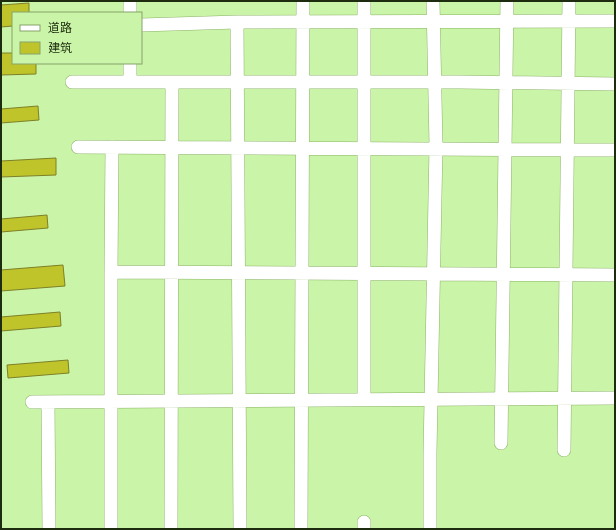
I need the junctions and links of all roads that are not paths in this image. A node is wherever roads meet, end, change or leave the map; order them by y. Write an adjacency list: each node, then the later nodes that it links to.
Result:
1 (130, 1): 7 (street)
2 (303, 1): 9 (street)
3 (364, 1): 10 (street)
4 (433, 1): 11 (street)
5 (507, 1): 12 (street)
6 (569, 1): 13 (street)
7 (130, 12)
8 (237, 22): 9 (street); 15 (street); 20 (street)
9 (303, 22): 10 (street); 21 (street)
10 (364, 22): 11 (street); 22 (street)
11 (433, 22): 12 (street); 23 (street)
12 (507, 22): 13 (street); 24 (street)
13 (569, 22): 14 (street); 25 (street)
14 (615, 22)
15 (142, 25)
16 (130, 64): 18 (street)
17 (72, 82): 18 (street)
18 (130, 82): 19 (street)
19 (172, 82): 20 (street); 29 (street)
20 (237, 82): 21 (street); 30 (street)
21 (302, 82): 22 (street); 31 (street)
22 (364, 82): 23 (street); 32 (street)
23 (434, 82): 24 (street); 33 (street)
24 (506, 83): 25 (street); 34 (street)
25 (568, 83): 26 (street); 35 (street)
26 (615, 84)
27 (78, 147): 28 (street)
28 (112, 147): 29 (street); 37 (street)
29 (172, 148): 30 (street); 38 (street)
30 (238, 148): 31 (street); 39 (street)
31 (302, 148): 32 (street); 40 (street)
32 (364, 149): 33 (street); 41 (street)
33 (436, 149): 34 (street); 42 (street)
34 (505, 149): 35 (street); 43 (street)
35 (568, 150): 36 (street); 44 (street)
36 (615, 150)
37 (111, 272): 38 (street); 53 (street)
38 (171, 272): 39 (street); 54 (street)
39 (238, 272): 40 (street); 50 (street)
40 (302, 273): 41 (street); 51 (street)
41 (364, 273): 42 (street); 52 (street)
42 (433, 274): 43 (street); 49 (street)
43 (503, 274): 44 (street); 46 (street)
44 (566, 275): 45 (street); 47 (street)
45 (615, 275)
46 (502, 398): 47 (street); 49 (street); 57 (street)
47 (565, 398): 48 (street); 58 (street)
48 (615, 398)
49 (431, 399): 52 (street); 64 (street)
50 (239, 400): 51 (street); 54 (street); 62 (street)
51 (302, 400): 52 (street); 63 (street)
52 (364, 400)
53 (111, 401): 54 (street); 56 (street); 60 (street)
54 (171, 401): 61 (street)
55 (32, 402): 56 (street)
56 (48, 402): 59 (street)
57 (501, 443)
58 (564, 450)
59 (49, 529)
60 (112, 529)
61 (171, 529)
62 (240, 529)
63 (302, 529)
64 (430, 529)

